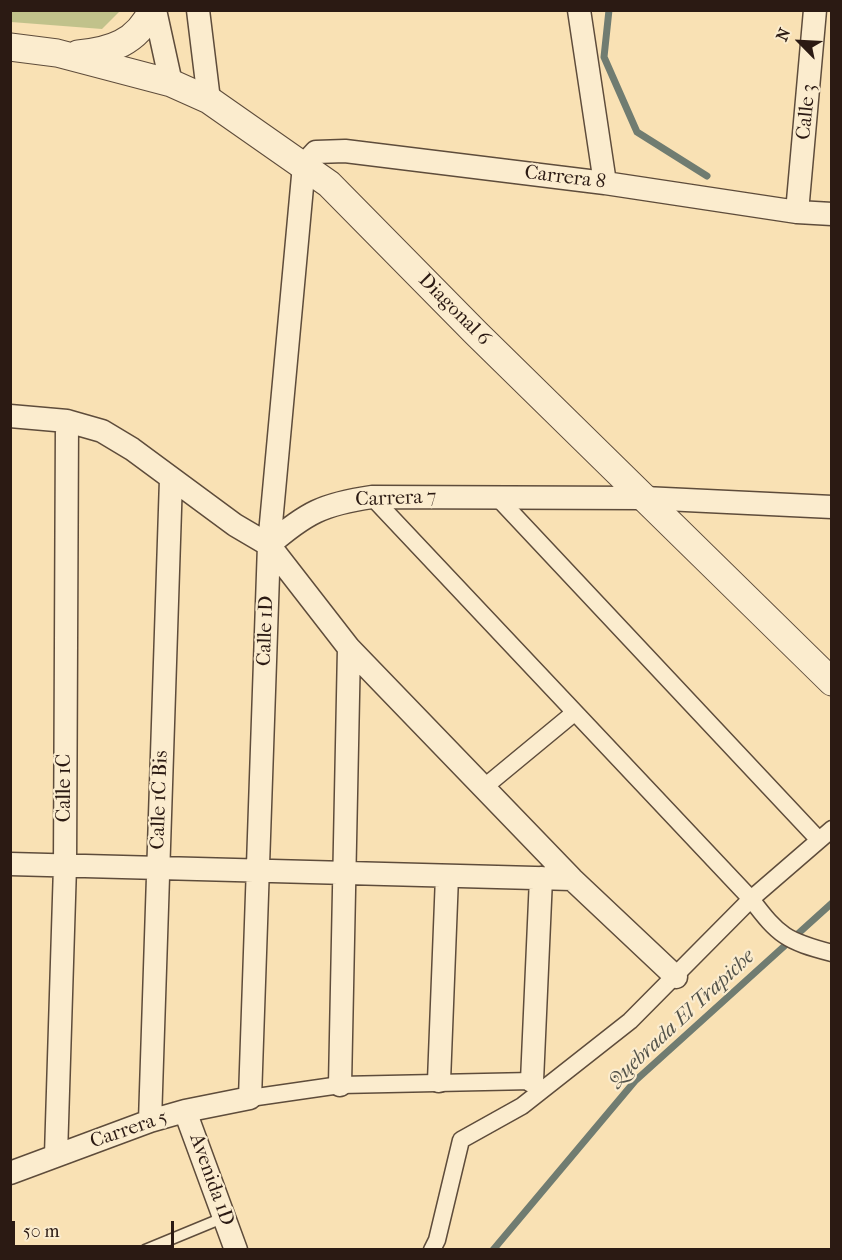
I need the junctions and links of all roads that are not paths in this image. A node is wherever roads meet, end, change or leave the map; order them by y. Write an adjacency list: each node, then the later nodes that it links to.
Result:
1 (153, 10): 6 (street); 7 (street)
2 (198, 10): 8 (street)
3 (579, 10): 10 (street)
4 (815, 10): 11 (street, Calle 3)
5 (10, 47): 6 (street, Diagonal 6)
6 (62, 55): 7 (street, Diagonal 6)
7 (171, 82): 8 (street, Diagonal 6)
8 (209, 100): 9 (street, Diagonal 6)
9 (304, 165): 10 (street, Carrera 8); 18 (street, Diagonal 6); 20 (street, Calle 1D)
10 (605, 183): 11 (street, Carrera 8)
11 (797, 213): 12 (street, Carrera 8)
12 (831, 214)
13 (10, 416): 14 (street)
14 (67, 421): 15 (street); 27 (street, Calle 1C)
15 (171, 479): 20 (street); 28 (street, Calle 1C Bis)
16 (372, 497): 17 (street, Carrera 7); 20 (street, Carrera 7); 23 (street)
17 (497, 497): 18 (street, Carrera 7); 25 (street)
18 (644, 498): 19 (street, Carrera 7); 22 (street, Diagonal 6)
19 (831, 507)
20 (269, 545): 21 (street); 29 (street, Calle 1D)
21 (349, 648): 24 (street); 30 (street)
22 (831, 682)
23 (574, 713): 24 (street); 34 (street)
24 (482, 789): 33 (street)
25 (825, 834): 34 (street)
26 (10, 864): 27 (street)
27 (65, 866): 28 (street); 43 (street, Calle 1C)
28 (157, 869): 29 (street); 42 (street, Calle 1C Bis)
29 (257, 872): 30 (street); 40 (street, Calle 1D)
30 (347, 874): 31 (street); 39 (street)
31 (447, 876): 32 (street); 37 (street)
32 (541, 878): 33 (street); 38 (street)
33 (572, 879): 36 (street)
34 (751, 899): 35 (street); 36 (street)
35 (831, 953)
36 (676, 977): 48 (street)
37 (439, 1082): 38 (street); 39 (street)
38 (532, 1082)
39 (340, 1085): 40 (street)
40 (250, 1098): 41 (street, Carrera 5)
41 (185, 1111): 42 (street, Carrera 5); 45 (street, Avenida 1D)
42 (150, 1121): 43 (street, Carrera 5)
43 (56, 1155): 44 (street, Carrera 5)
44 (10, 1173)
45 (225, 1217): 46 (lane); 47 (street, Avenida 1D)
46 (145, 1250)
47 (236, 1250)
48 (432, 1250)

